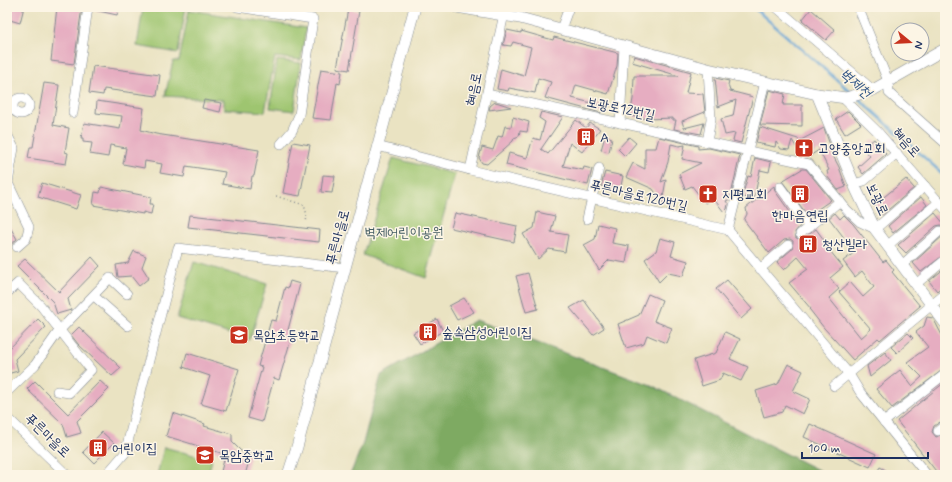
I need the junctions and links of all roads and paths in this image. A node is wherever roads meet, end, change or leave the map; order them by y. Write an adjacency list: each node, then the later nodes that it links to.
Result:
1 (88, 7): 19 (street)
2 (237, 7): 24 (street)
3 (415, 7): 25 (main road, 푸른마을로)
4 (457, 7): 8 (main road)
5 (569, 7): 9 (street)
6 (776, 7): 15 (street)
7 (858, 7): 14 (street)
8 (504, 14): 9 (main road); 16 (street, 혜음로)
9 (561, 29): 10 (main road)
10 (624, 46): 12 (main road); 20 (street)
11 (945, 49): 14 (main road)
12 (708, 69): 13 (main road); 22 (street)
13 (765, 82): 17 (main road); 26 (street)
14 (888, 82): 15 (main road); 23 (street)
15 (871, 91): 18 (main road)
16 (487, 94): 20 (street, 보광로12번길); 29 (street, 혜음로)
17 (817, 94): 18 (main road); 30 (main road, 보광로)
18 (844, 97): 27 (street, 혜음로)
19 (73, 114)
20 (620, 123): 22 (street, 보광로12번길)
21 (7, 134): 46 (street)
22 (707, 142): 26 (street, 보광로12번길)
23 (945, 143)
24 (281, 144)
25 (377, 146): 29 (street, 푸른마을로120번길); 49 (main road, 푸른마을로)
26 (748, 150): 35 (street, 보광로12번길); 40 (street)
27 (897, 153): 30 (street); 31 (street, 혜음로)
28 (599, 168): 34 (street)
29 (470, 170): 34 (street, 푸른마을로120번길)
30 (854, 184): 41 (main road, 보광로)
31 (925, 186): 36 (street, 혜음로); 41 (street)
32 (780, 187): 39 (street)
33 (276, 196): 38 (path)
34 (592, 198): 37 (street); 40 (street, 푸른마을로120번길)
35 (840, 201): 39 (street); 41 (street, 보광로12번길)
36 (942, 206): 45 (street)
37 (587, 219)
38 (306, 223)
39 (809, 227): 43 (street)
40 (728, 230): 50 (street)
41 (875, 230): 45 (main road, 보광로)
42 (940, 231): 48 (street)
43 (800, 234)
44 (788, 245): 50 (street)
45 (887, 246): 48 (main road, 보광로)
46 (17, 248)
47 (945, 260): 51 (street)
48 (902, 265): 51 (main road, 보광로)
49 (345, 268): 68 (street); 69 (main road, 푸른마을로)
50 (760, 268): 60 (street)
51 (916, 284): 56 (main road, 보광로)
52 (7, 293): 59 (street)
53 (127, 294): 55 (street)
54 (945, 294): 56 (street)
55 (94, 296): 58 (street); 59 (street)
56 (932, 305): 57 (main road, 보광로); 60 (street)
57 (945, 323)
58 (128, 326)
59 (59, 331): 63 (street); 64 (street)
60 (849, 374): 62 (street); 66 (street)
61 (945, 374): 66 (street)
62 (834, 386)
63 (57, 391)
64 (7, 392)
65 (7, 417): 67 (street, 푸른마을로)
66 (884, 422): 70 (street)
67 (67, 475)
68 (106, 475)
69 (288, 475)
70 (927, 475)

